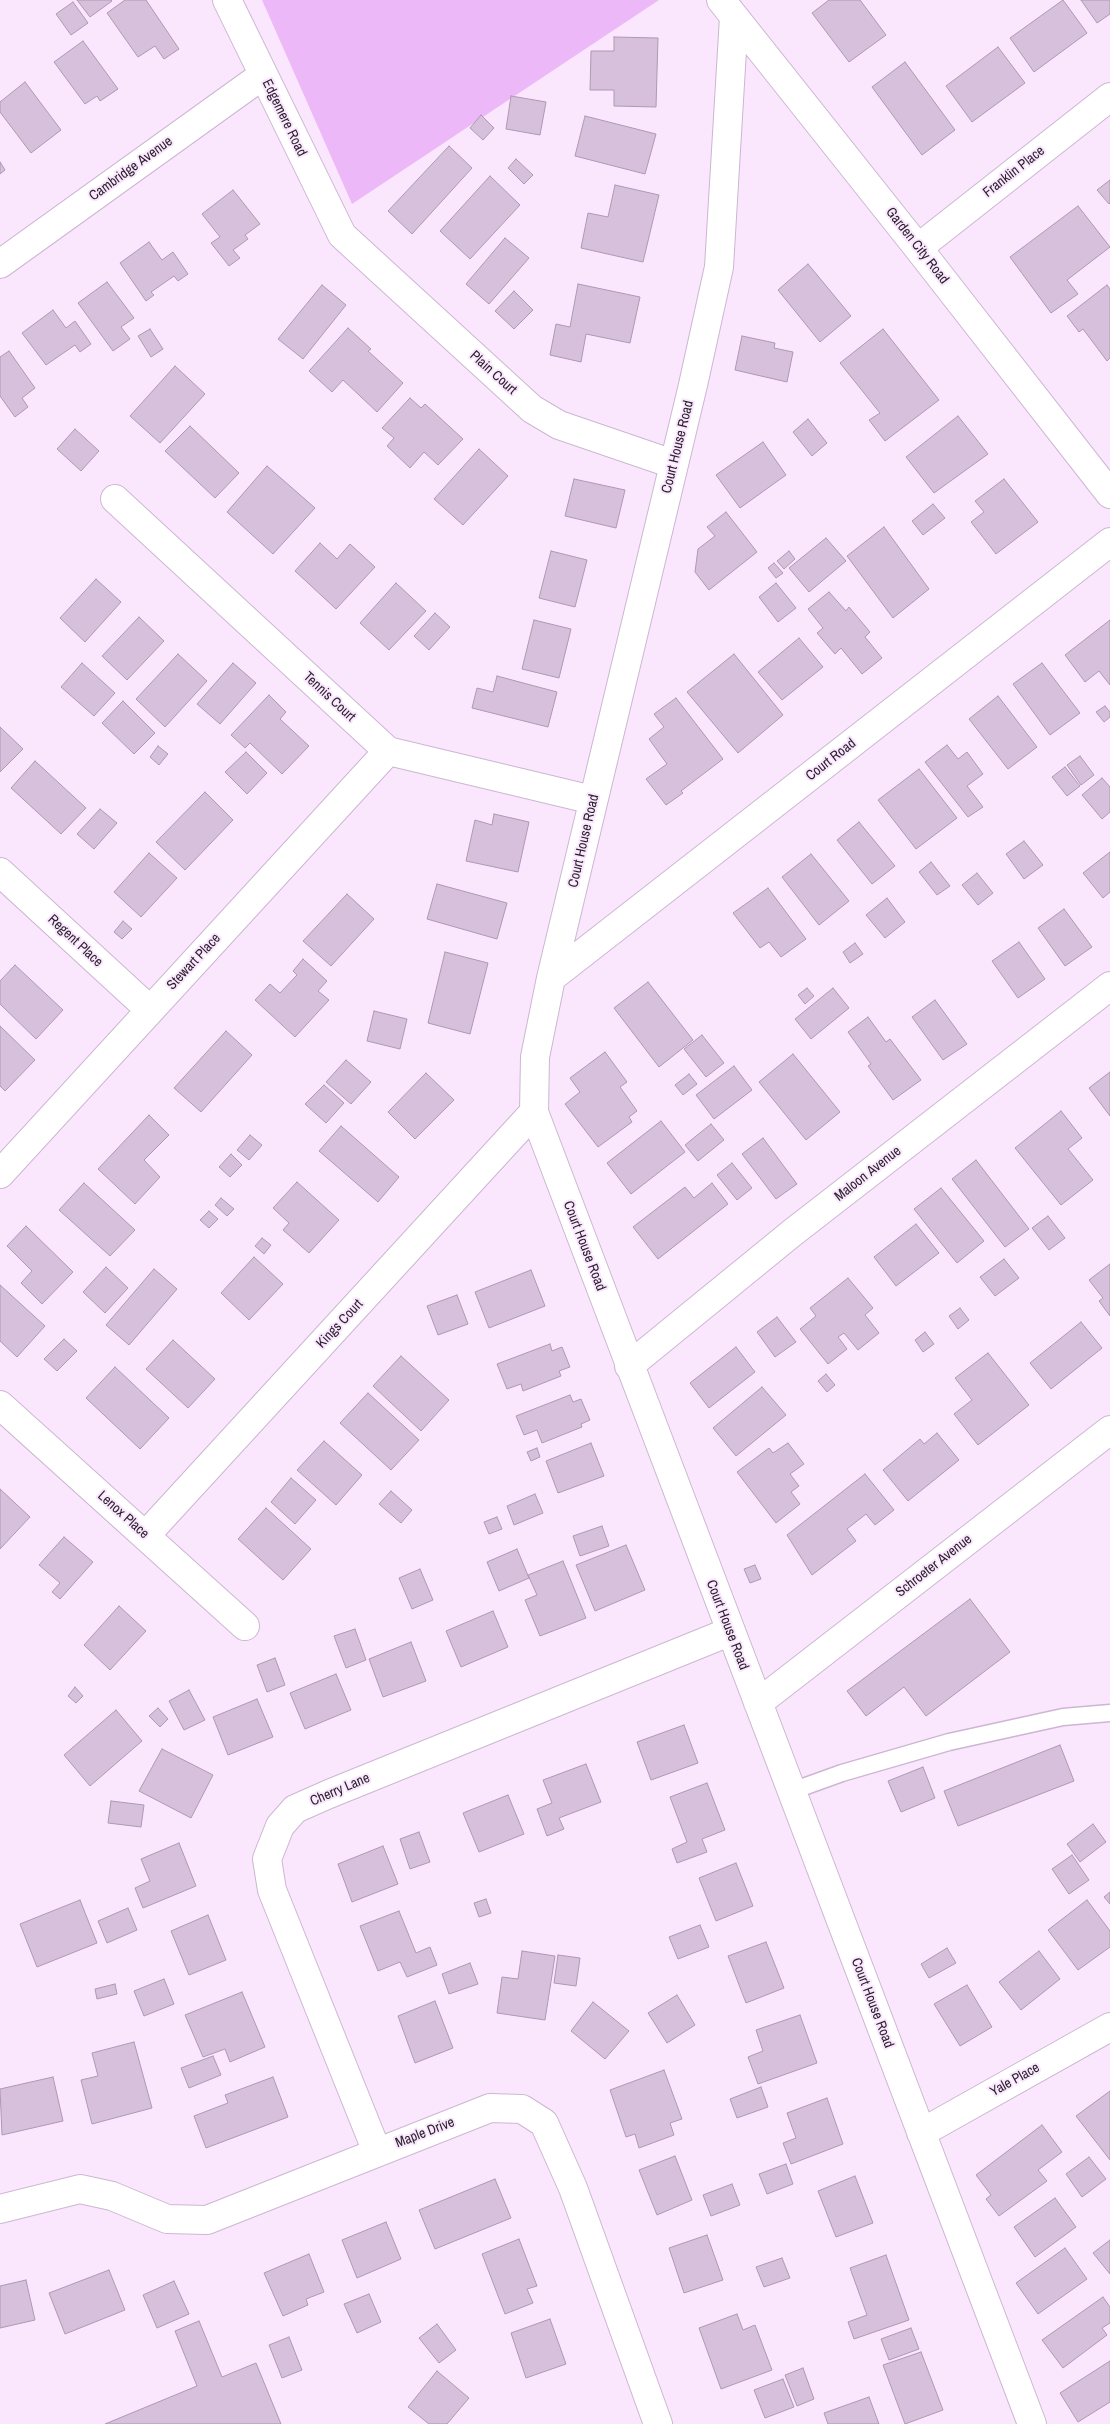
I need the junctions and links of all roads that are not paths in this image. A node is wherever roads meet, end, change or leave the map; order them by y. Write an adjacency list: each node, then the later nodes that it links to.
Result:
1 (227, 0): 3 (street, Edgemere Road)
2 (727, 8): 6 (street, Garden City Road); 8 (street, Court House Road)
3 (263, 75): 5 (street, Edgemere Road); 7 (street, Cambridge Avenue)
4 (1110, 97): 6 (street, Franklin Place)
5 (342, 235): 8 (street, Plain Court)
6 (918, 248): 9 (street, Garden City Road)
7 (0, 264)
8 (673, 464): 13 (street, Court House Road)
9 (1110, 494)
10 (116, 500): 12 (street, Tennis Court)
11 (1110, 542): 15 (street, Court Road)
12 (388, 751): 13 (street, Tennis Court); 17 (street, Stewart Place)
13 (593, 800): 15 (street, Court House Road)
14 (0, 872): 17 (street, Regent Place)
15 (551, 978): 18 (street, Court House Road)
16 (1110, 986): 20 (street, Maloon Avenue)
17 (150, 1010): 19 (street, Stewart Place)
18 (534, 1112): 20 (street, Court House Road); 23 (street, Kings Court)
19 (0, 1174)
20 (629, 1366): 25 (street, Court House Road)
21 (0, 1405): 23 (street, Lenox Place)
22 (1110, 1430): 26 (street, Schroeter Avenue)
23 (145, 1536): 24 (street, Lenox Place)
24 (245, 1626)
25 (730, 1632): 26 (street, Court House Road); 31 (street, Cherry Lane)
26 (758, 1703): 28 (street, Court House Road)
27 (1110, 1713): 28 (lane)
28 (792, 1791): 30 (street, Court House Road)
29 (1110, 2027): 30 (street, Yale Place)
30 (921, 2133): 34 (street, Court House Road)
31 (377, 2152): 32 (street, Maple Drive); 33 (street, Maple Drive)
32 (0, 2209)
33 (658, 2424)
34 (1032, 2424)

